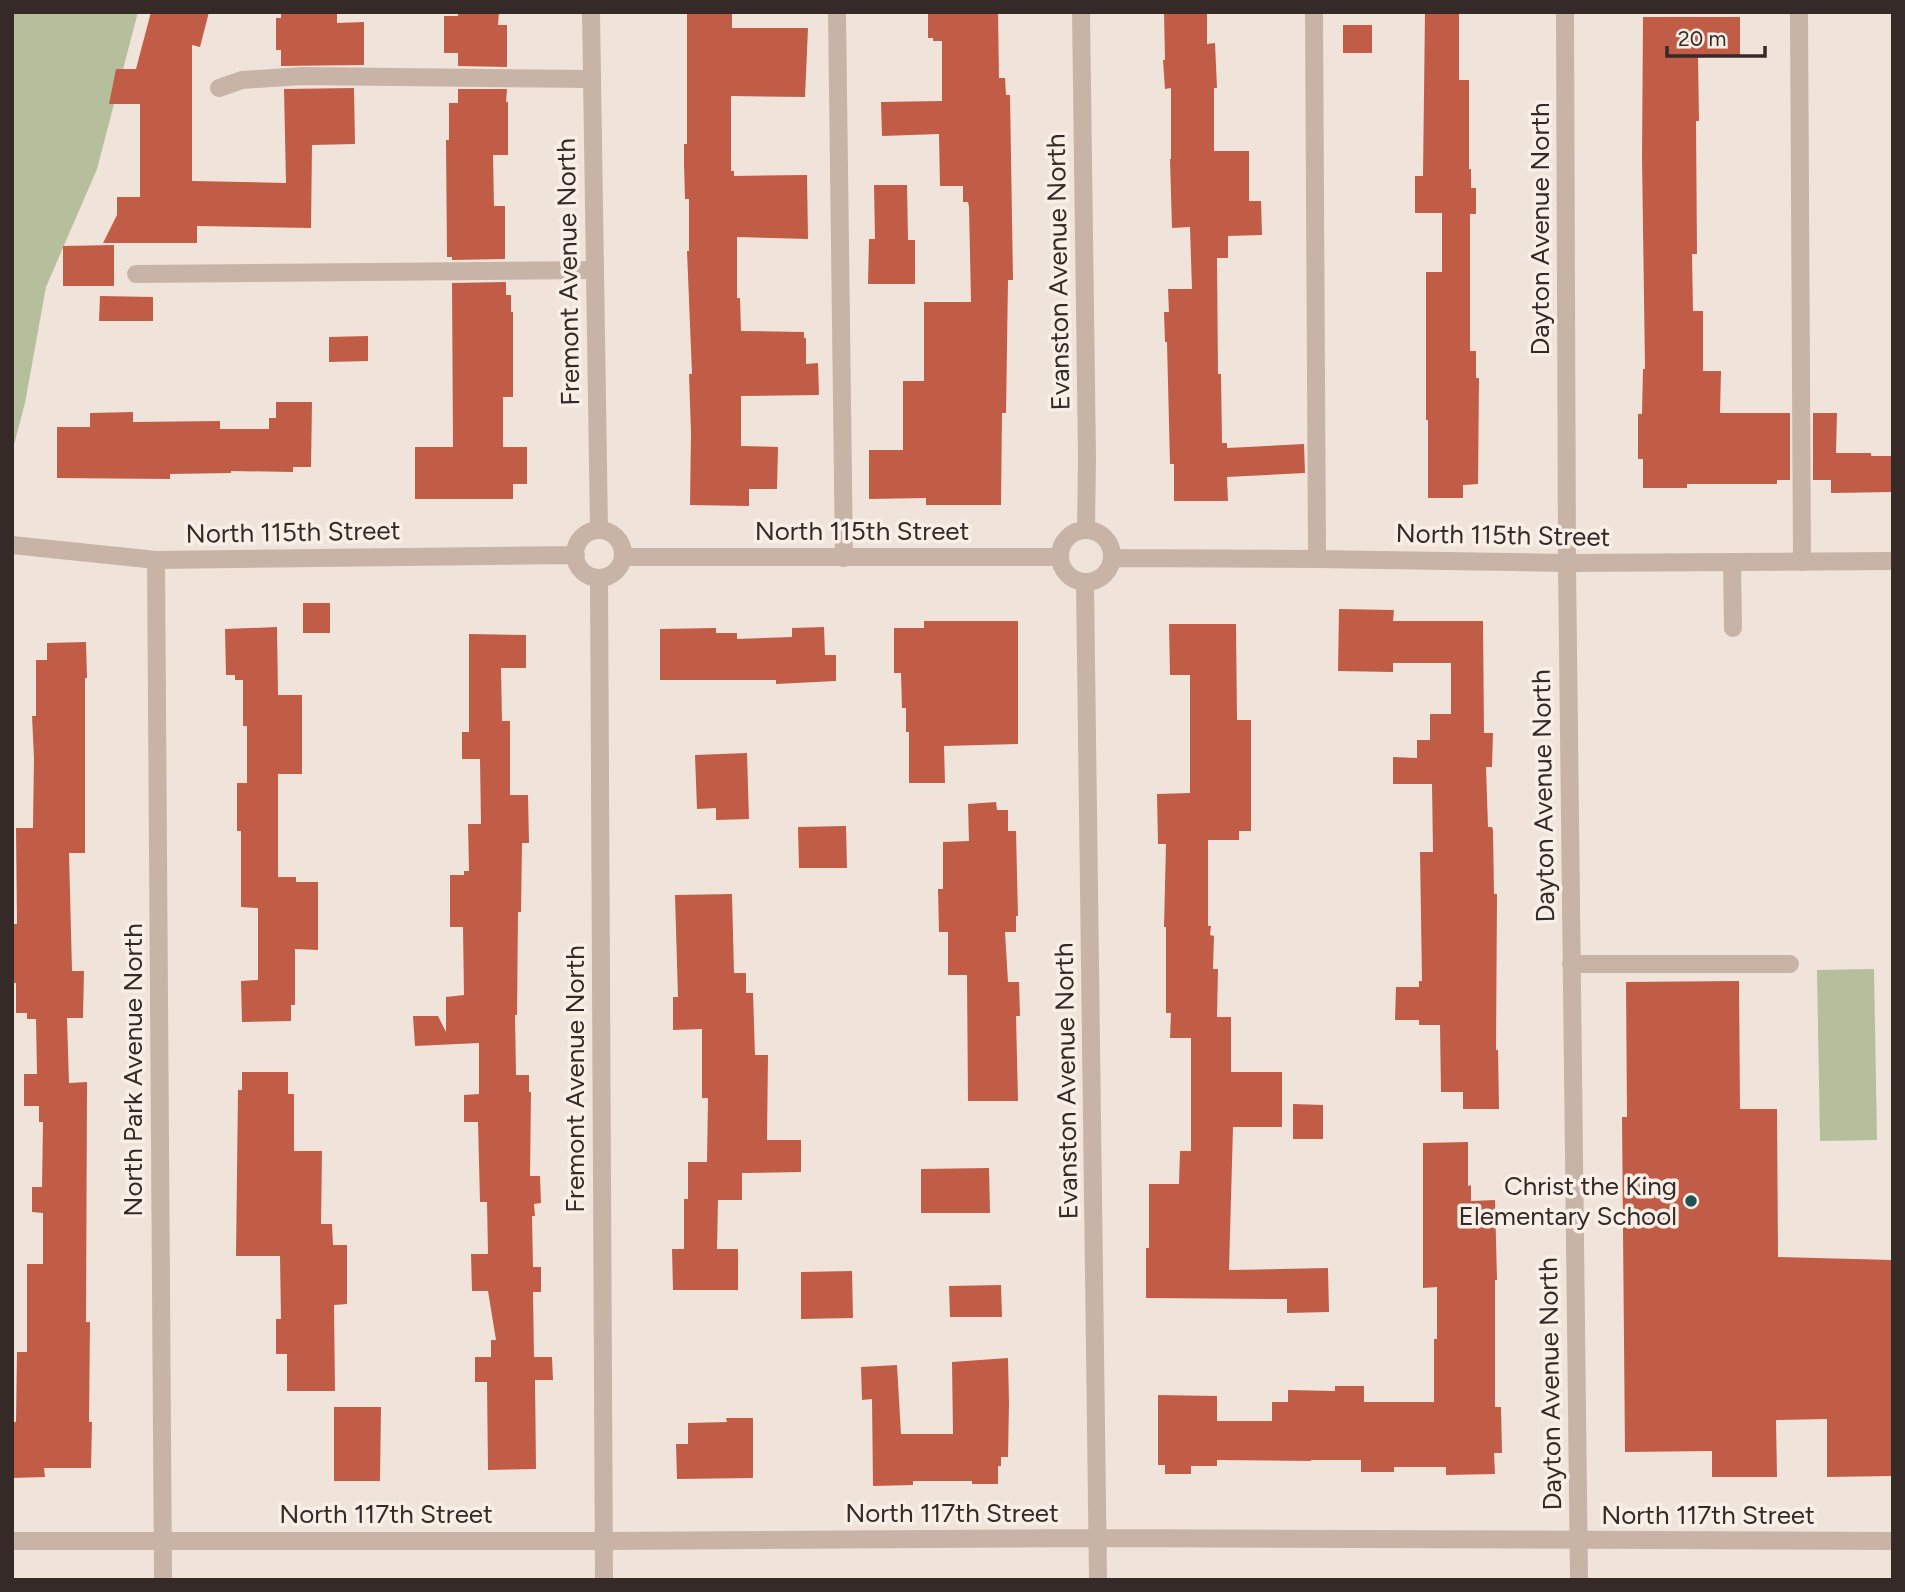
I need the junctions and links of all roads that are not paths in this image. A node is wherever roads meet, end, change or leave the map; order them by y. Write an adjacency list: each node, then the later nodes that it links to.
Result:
1 (591, 12): 7 (street, Fremont Avenue North)
2 (836, 12): 17 (street)
3 (1081, 12): 12 (street, Evanston Avenue North)
4 (1314, 12): 19 (street)
5 (1565, 12): 24 (street, Dayton Avenue North)
6 (1800, 12): 23 (street)
7 (592, 79): 8 (street); 9 (street, Fremont Avenue North)
8 (219, 88)
9 (594, 271): 10 (street); 11 (street, Fremont Avenue North)
10 (136, 274)
11 (599, 530): 14 (street); 15 (street)
12 (1086, 530): 16 (street); 18 (street)
13 (12, 545): 20 (street, North 115th Street)
14 (576, 555): 20 (street, North 115th Street); 25 (street)
15 (623, 557): 17 (street, North 115th Street); 25 (street)
16 (1060, 557): 17 (street, North 115th Street); 26 (street)
17 (844, 558)
18 (1112, 558): 19 (street, North 115th Street); 26 (street)
19 (1317, 559): 24 (street, North 115th Street)
20 (156, 560): 31 (street, North Park Avenue North)
21 (1893, 561): 23 (street, North 115th Street)
22 (1732, 562): 23 (street, North 115th Street); 24 (street, North 115th Street); 27 (street)
23 (1802, 562)
24 (1567, 563): 28 (street, Dayton Avenue North)
25 (599, 578): 33 (street, Fremont Avenue North)
26 (1085, 582): 30 (street, Evanston Avenue North)
27 (1733, 628)
28 (1572, 964): 29 (street); 34 (street, Dayton Avenue North)
29 (1790, 964)
30 (1098, 1538): 33 (street, North 117th Street); 34 (street, North 117th Street); 38 (street, Evanston Avenue North)
31 (162, 1540): 32 (street, North 117th Street); 33 (street, North 117th Street); 36 (street, North Park Avenue North)
32 (12, 1541)
33 (603, 1541): 37 (street, Fremont Avenue North)
34 (1579, 1541): 35 (street, North 117th Street); 39 (street, Dayton Avenue North)
35 (1893, 1541)
36 (163, 1580)
37 (604, 1580)
38 (1098, 1580)
39 (1579, 1580)

